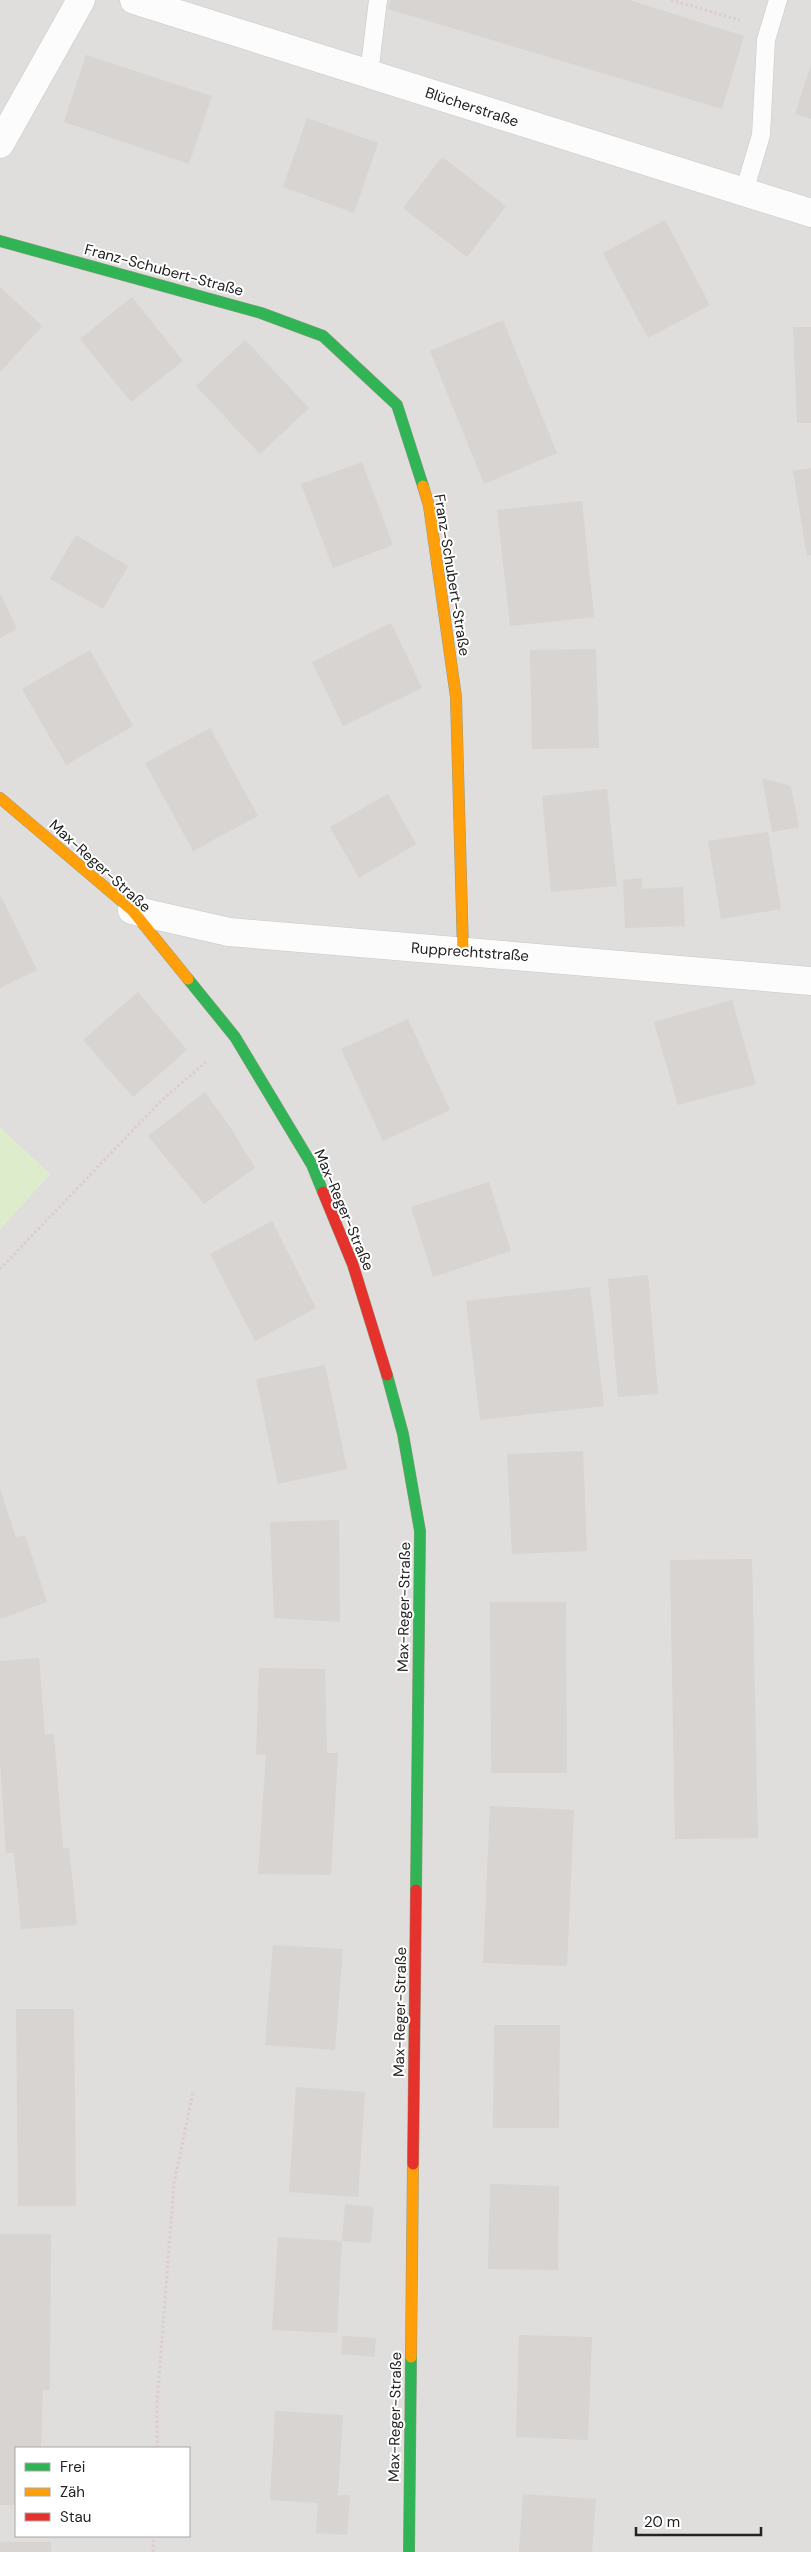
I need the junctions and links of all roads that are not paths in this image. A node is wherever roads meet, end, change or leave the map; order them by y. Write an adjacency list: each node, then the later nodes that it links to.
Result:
1 (81, 0): 6 (street)
2 (134, 0): 5 (street, Blücherstraße)
3 (378, 0): 5 (lane)
4 (778, 0): 7 (lane)
5 (369, 74): 7 (street, Blücherstraße)
6 (0, 144)
7 (744, 192): 8 (street, Blücherstraße)
8 (811, 212)
9 (0, 241): 12 (street, Franz-Schubert-Straße)
10 (0, 798): 11 (street, Max-Reger-Straße)
11 (132, 910): 12 (street, Rupprechtstraße); 14 (street, Max-Reger-Straße)
12 (463, 951): 13 (street, Rupprechtstraße)
13 (811, 981)
14 (409, 2552)

